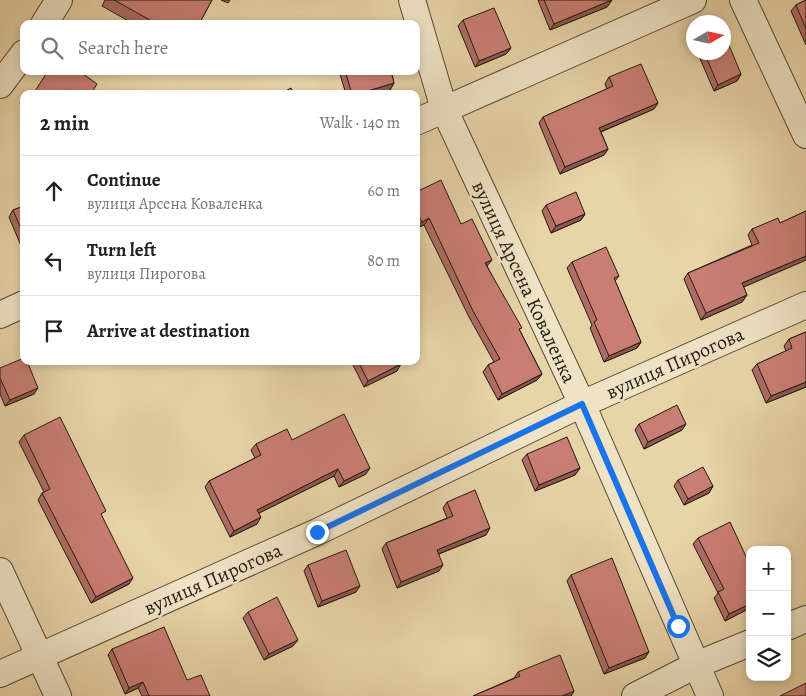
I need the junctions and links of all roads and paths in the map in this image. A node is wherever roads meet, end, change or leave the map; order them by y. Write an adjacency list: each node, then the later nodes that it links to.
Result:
1 (60, 0): 5 (street)
2 (412, 0): 6 (street, вулиця Арсена Коваленка)
3 (693, 0): 10 (street)
4 (742, 0): 12 (street)
5 (47, 20)
6 (418, 20)
7 (420, 27): 10 (street, вулиця Арсена Коваленка)
8 (20, 58): 9 (street)
9 (0, 85)
10 (444, 109): 11 (street); 16 (street, вулиця Арсена Коваленка)
11 (420, 120)
12 (806, 135)
13 (806, 305): 16 (street, вулиця Пирогова)
14 (20, 306): 15 (street)
15 (0, 315)
16 (582, 404): 21 (street, вулиця Пирогова); 22 (street, вулиця Арсена Коваленка)
17 (0, 571): 21 (street)
18 (806, 619): 19 (street)
19 (791, 625)
20 (746, 645): 22 (street)
21 (40, 655): 23 (street, вулиця Пирогова); 24 (street)
22 (696, 665): 25 (street); 26 (street, вулиця Арсена Коваленка)
23 (0, 674)
24 (58, 696)
25 (635, 696)
26 (710, 696)

